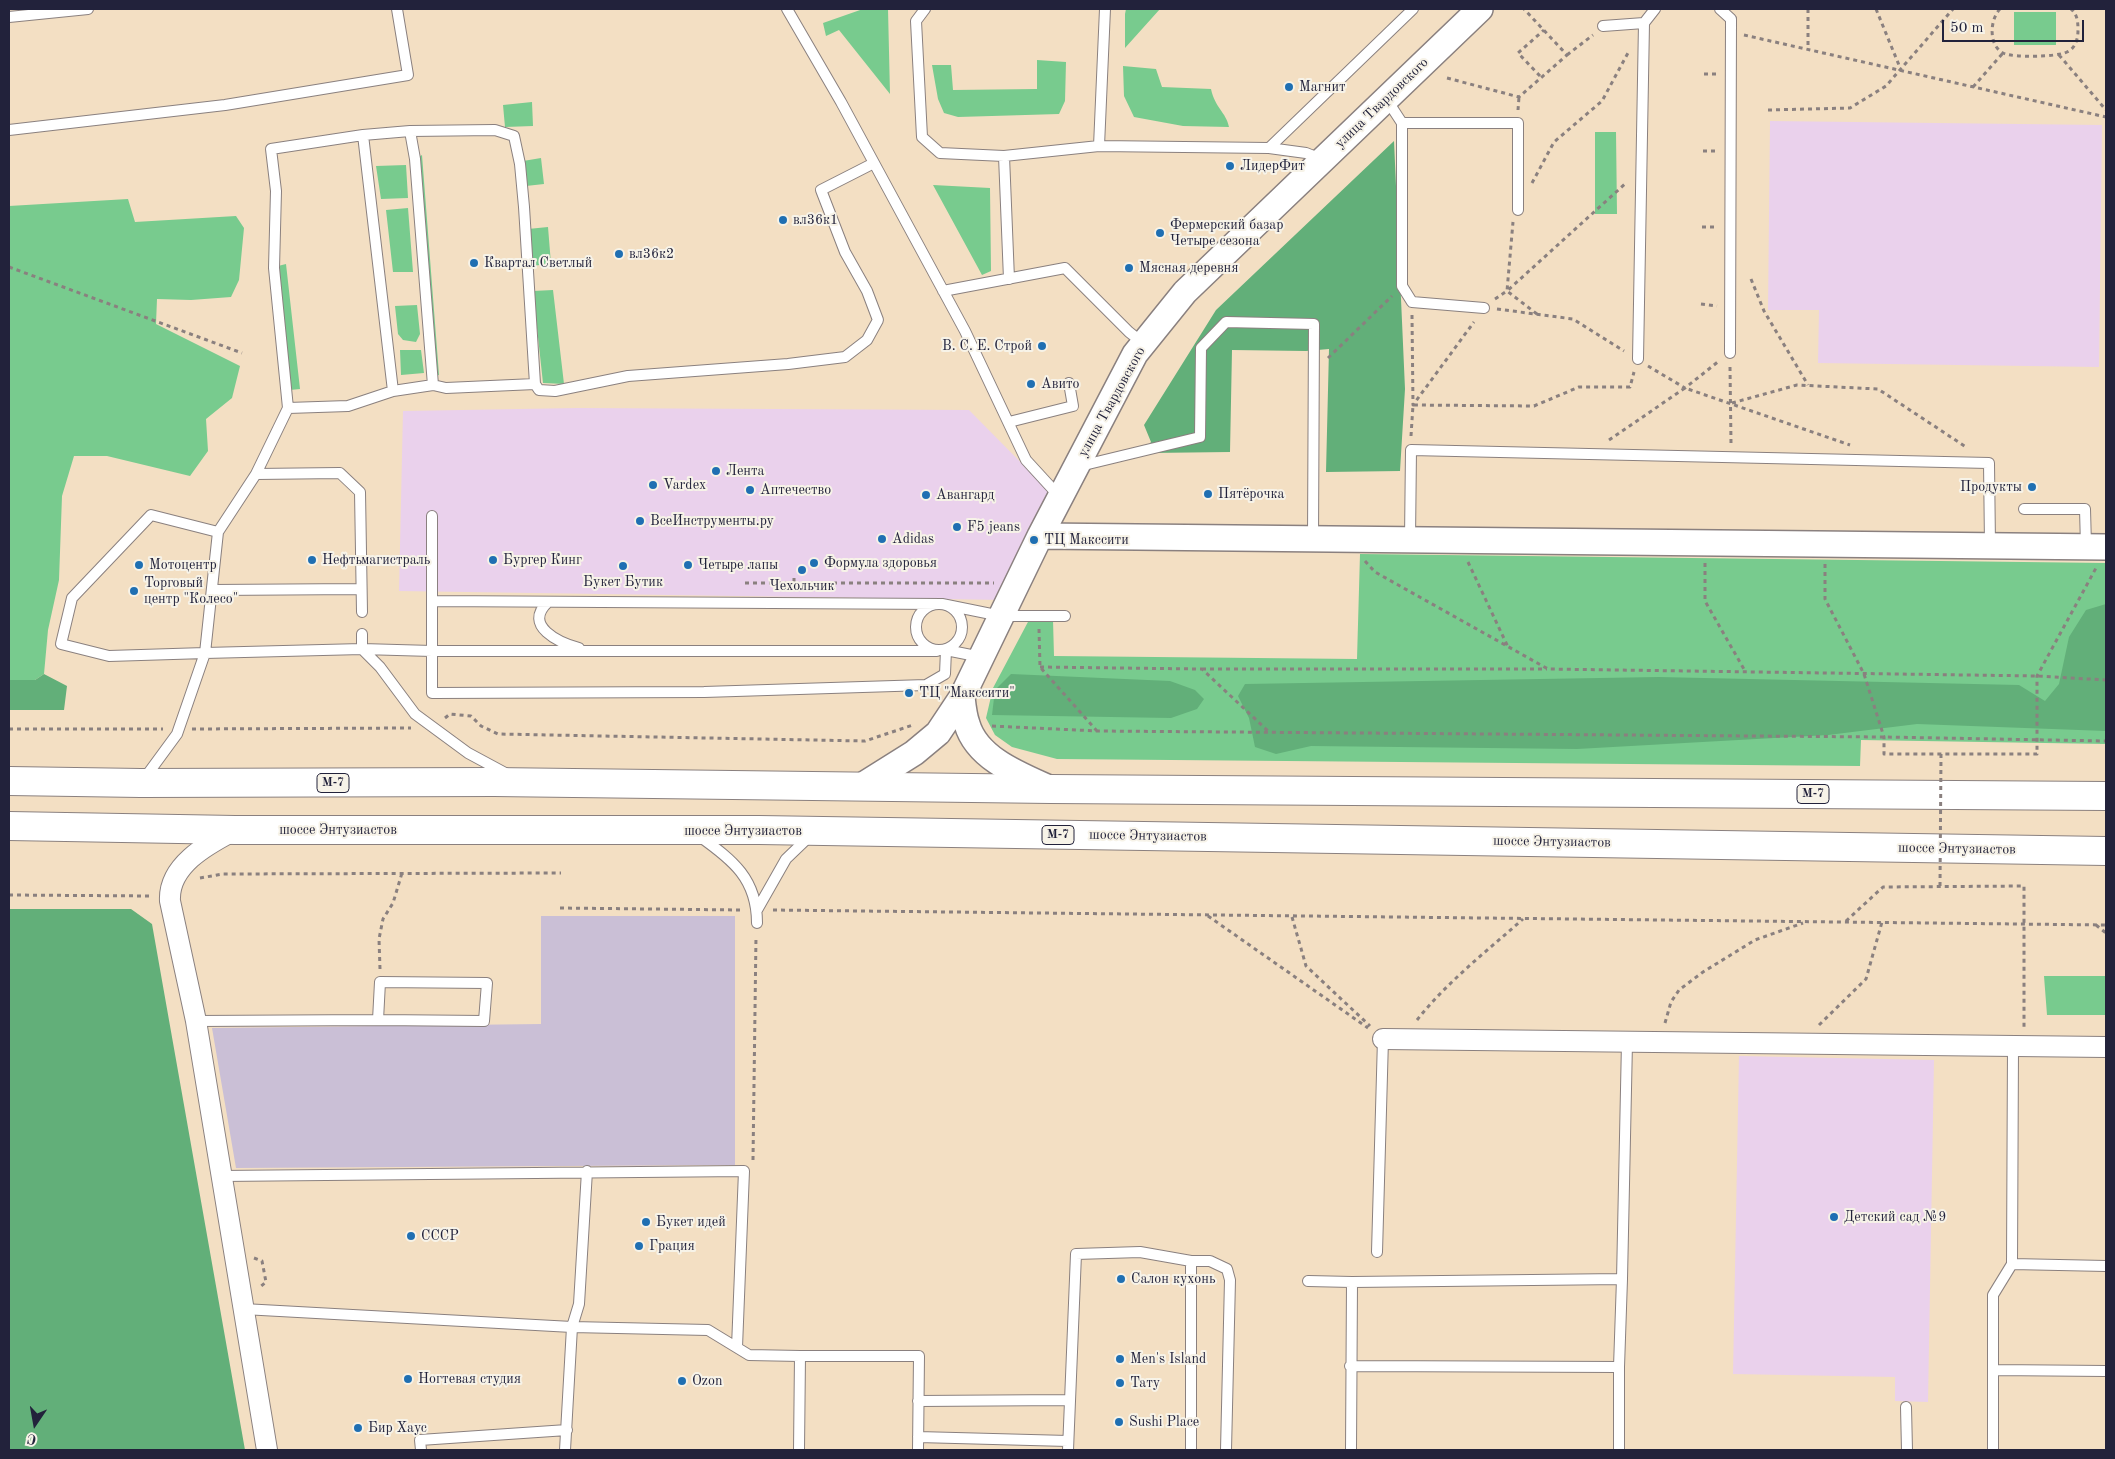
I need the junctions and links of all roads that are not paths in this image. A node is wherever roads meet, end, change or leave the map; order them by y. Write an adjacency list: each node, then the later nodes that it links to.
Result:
1 (88, 9): 10 (lane)
2 (397, 9): 15 (lane)
3 (787, 9): 22 (lane)
4 (925, 9): 20 (lane)
5 (1105, 9): 18 (lane)
6 (1413, 9): 19 (lane)
7 (1480, 9): 13 (street, улица Твардовского)
8 (1655, 9): 11 (lane)
9 (1720, 9): 28 (lane)
10 (9, 17)
11 (1644, 23): 12 (lane); 29 (lane)
12 (1603, 26)
13 (1386, 99): 14 (lane); 21 (street, улица Твардовского)
14 (1402, 123): 23 (lane); 26 (lane)
15 (9, 130)
16 (410, 131): 17 (lane); 31 (lane); 32 (lane)
17 (364, 135): 33 (lane); 34 (lane)
18 (1099, 146): 19 (lane); 20 (lane)
19 (1269, 148): 21 (lane)
20 (1004, 156): 24 (lane)
21 (1322, 160): 27 (street, улица Твардовского)
22 (874, 163): 25 (lane); 31 (lane)
23 (1518, 210)
24 (1009, 279): 25 (lane); 27 (lane)
25 (943, 291): 35 (lane)
26 (1484, 308)
27 (1144, 343): 36 (street, улица Твардовского)
28 (1730, 354)
29 (1638, 359)
30 (1069, 383): 35 (lane)
31 (535, 384): 32 (lane)
32 (433, 385): 33 (lane)
33 (393, 391): 34 (lane)
34 (288, 408): 37 (lane)
35 (1009, 422): 38 (lane)
36 (1076, 467): 38 (street, улица Твардовского); 43 (lane)
37 (256, 474): 41 (lane); 47 (lane)
38 (1060, 497): 42 (street, улица Твардовского)
39 (2024, 509): 46 (lane)
40 (432, 516): 49 (lane)
41 (218, 532): 48 (lane); 60 (lane)
42 (1040, 536): 43 (street); 53 (street, улица Твардовского)
43 (1313, 539): 44 (street)
44 (1410, 539): 45 (street); 45 (lane)
45 (1990, 545): 46 (street)
46 (2097, 552)
47 (361, 589): 48 (lane); 52 (lane)
48 (212, 590): 60 (lane)
49 (432, 601): 50 (lane); 58 (lane)
50 (548, 602): 51 (lane); 59 (lane)
51 (942, 604): 53 (lane); 57 (lane); 57 (lane)
52 (362, 612)
53 (1001, 616): 54 (lane); 61 (street, улица Твардовского)
54 (1065, 616)
55 (362, 634): 56 (lane)
56 (362, 649): 58 (lane); 60 (lane); 64 (lane)
57 (942, 650): 58 (lane); 59 (lane); 61 (lane)
58 (432, 651): 59 (lane)
59 (590, 651)
60 (205, 653): 65 (lane)
61 (981, 657): 62 (street, улица Твардовского)
62 (962, 698): 66 (street, улица Твардовского); 67 (street)
63 (9, 781): 65 (highway, М-7)
64 (521, 782): 65 (highway, М-7); 66 (highway, М-7)
65 (140, 783)
66 (863, 785): 67 (highway, М-7)
67 (1051, 789): 68 (highway, М-7)
68 (2106, 796)
69 (9, 826): 70 (highway, шоссе Энтузиастов / М-7)
70 (235, 830): 71 (highway, шоссе Энтузиастов / М-7); 77 (street)
71 (690, 830): 72 (highway, шоссе Энтузиастов / М-7); 74 (lane)
72 (815, 831): 73 (highway, шоссе Энтузиастов / М-7); 74 (lane)
73 (2106, 851)
74 (757, 910): 75 (lane)
75 (756, 923)
76 (378, 1020): 76 (lane); 77 (lane)
77 (196, 1021): 83 (street)
78 (1392, 1039): 79 (street); 84 (lane)
79 (1627, 1042): 80 (street); 88 (lane)
80 (2019, 1046): 81 (street); 86 (lane)
81 (2106, 1047)
82 (587, 1171): 83 (lane); 92 (lane); 93 (lane)
83 (221, 1176): 91 (street)
84 (1378, 1252)
85 (1191, 1261): 99 (lane); 110 (lane); 111 (lane)
86 (2012, 1264): 87 (lane); 97 (lane)
87 (2106, 1266)
88 (1622, 1279): 90 (lane); 96 (lane)
89 (1308, 1281): 90 (lane)
90 (1352, 1282): 95 (lane)
91 (243, 1309): 92 (lane); 105 (street)
92 (572, 1327): 93 (lane); 102 (lane)
93 (737, 1347): 94 (lane)
94 (800, 1356): 100 (lane); 108 (lane)
95 (1350, 1366): 96 (lane); 112 (lane)
96 (1619, 1367): 113 (lane)
97 (1993, 1370): 98 (lane); 115 (lane)
98 (2106, 1371)
99 (1069, 1400): 100 (lane); 104 (lane)
100 (918, 1401): 103 (lane)
101 (1906, 1407): 114 (lane)
102 (567, 1430): 106 (lane); 107 (lane)
103 (918, 1437): 104 (lane); 109 (lane)
104 (1068, 1446)
105 (267, 1450)
106 (421, 1450)
107 (565, 1450)
108 (799, 1450)
109 (918, 1450)
110 (1191, 1450)
111 (1226, 1450)
112 (1351, 1450)
113 (1619, 1450)
114 (1907, 1450)
115 (1993, 1450)

